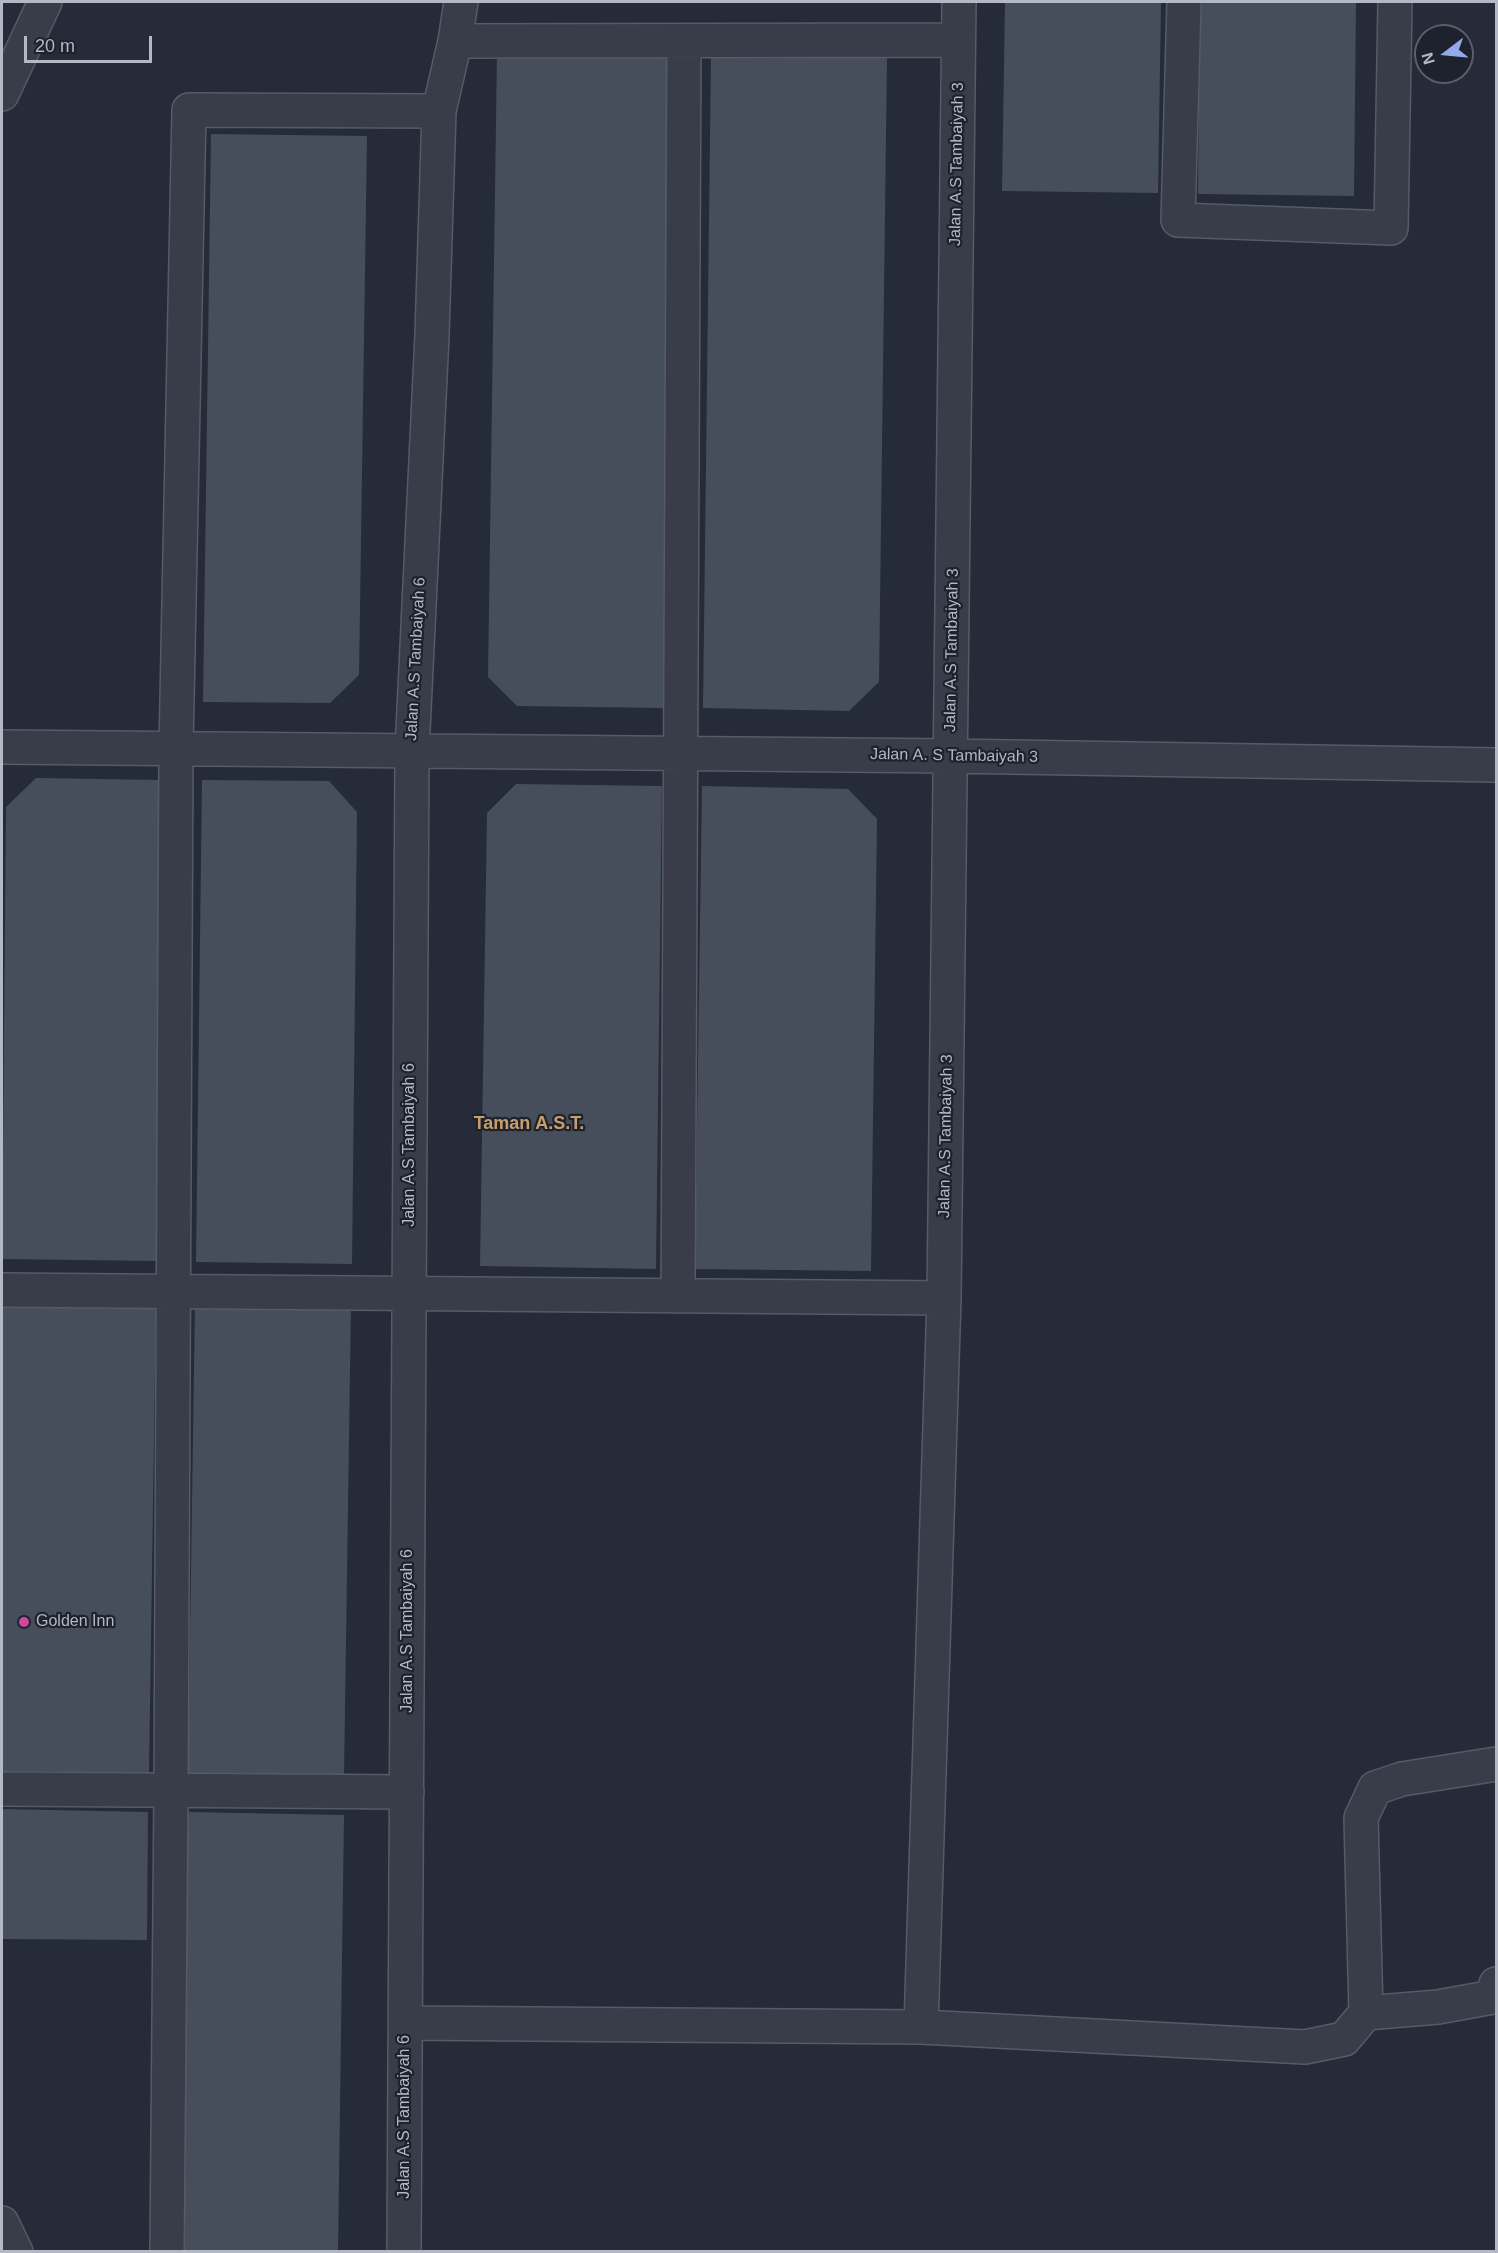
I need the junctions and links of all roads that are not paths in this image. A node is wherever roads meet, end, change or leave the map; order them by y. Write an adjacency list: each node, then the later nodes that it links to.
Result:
1 (45, 2): 9 (street)
2 (461, 2): 7 (street, Jalan A.S Tambaiyah 6)
3 (959, 2): 6 (street, Jalan A.S Tambaiyah 3)
4 (1185, 2): 5 (street)
5 (1395, 2)
6 (958, 40): 8 (street); 15 (street, Jalan A.S Tambaiyah 3)
7 (455, 41): 8 (street); 10 (street, Jalan A.S Tambaiyah 6)
8 (684, 42): 14 (street)
9 (2, 94)
10 (439, 111): 12 (street); 13 (street, Jalan A.S Tambaiyah 6)
11 (2, 747): 12 (street, Jalan A. S Tambaiyah 3)
12 (176, 749): 13 (street, Jalan A. S Tambaiyah 3); 18 (street)
13 (411, 751): 14 (street, Jalan A. S Tambaiyah 3); 19 (street, Jalan A.S Tambaiyah 6)
14 (680, 753): 15 (street, Jalan A. S Tambaiyah 3); 20 (street)
15 (951, 756): 16 (street, Jalan A. S Tambaiyah 3); 21 (street, Jalan A.S Tambaiyah 3)
16 (1497, 765)
17 (2, 1290): 18 (street)
18 (173, 1291): 19 (street); 24 (street)
19 (409, 1293): 20 (street); 25 (street, Jalan A.S Tambaiyah 6)
20 (678, 1296): 21 (street)
21 (944, 1298): 29 (street, Jalan A.S Tambaiyah 3)
22 (1497, 1764): 27 (street)
23 (2, 1789): 24 (street)
24 (171, 1791): 25 (street); 32 (street)
25 (407, 1792): 28 (street, Jalan A.S Tambaiyah 6)
26 (1497, 1984): 27 (street)
27 (1366, 2013): 29 (street)
28 (406, 2023): 29 (street); 33 (street, Jalan A.S Tambaiyah 6)
29 (921, 2027)
30 (2, 2223): 31 (street)
31 (16, 2252)
32 (167, 2252)
33 (404, 2252)

